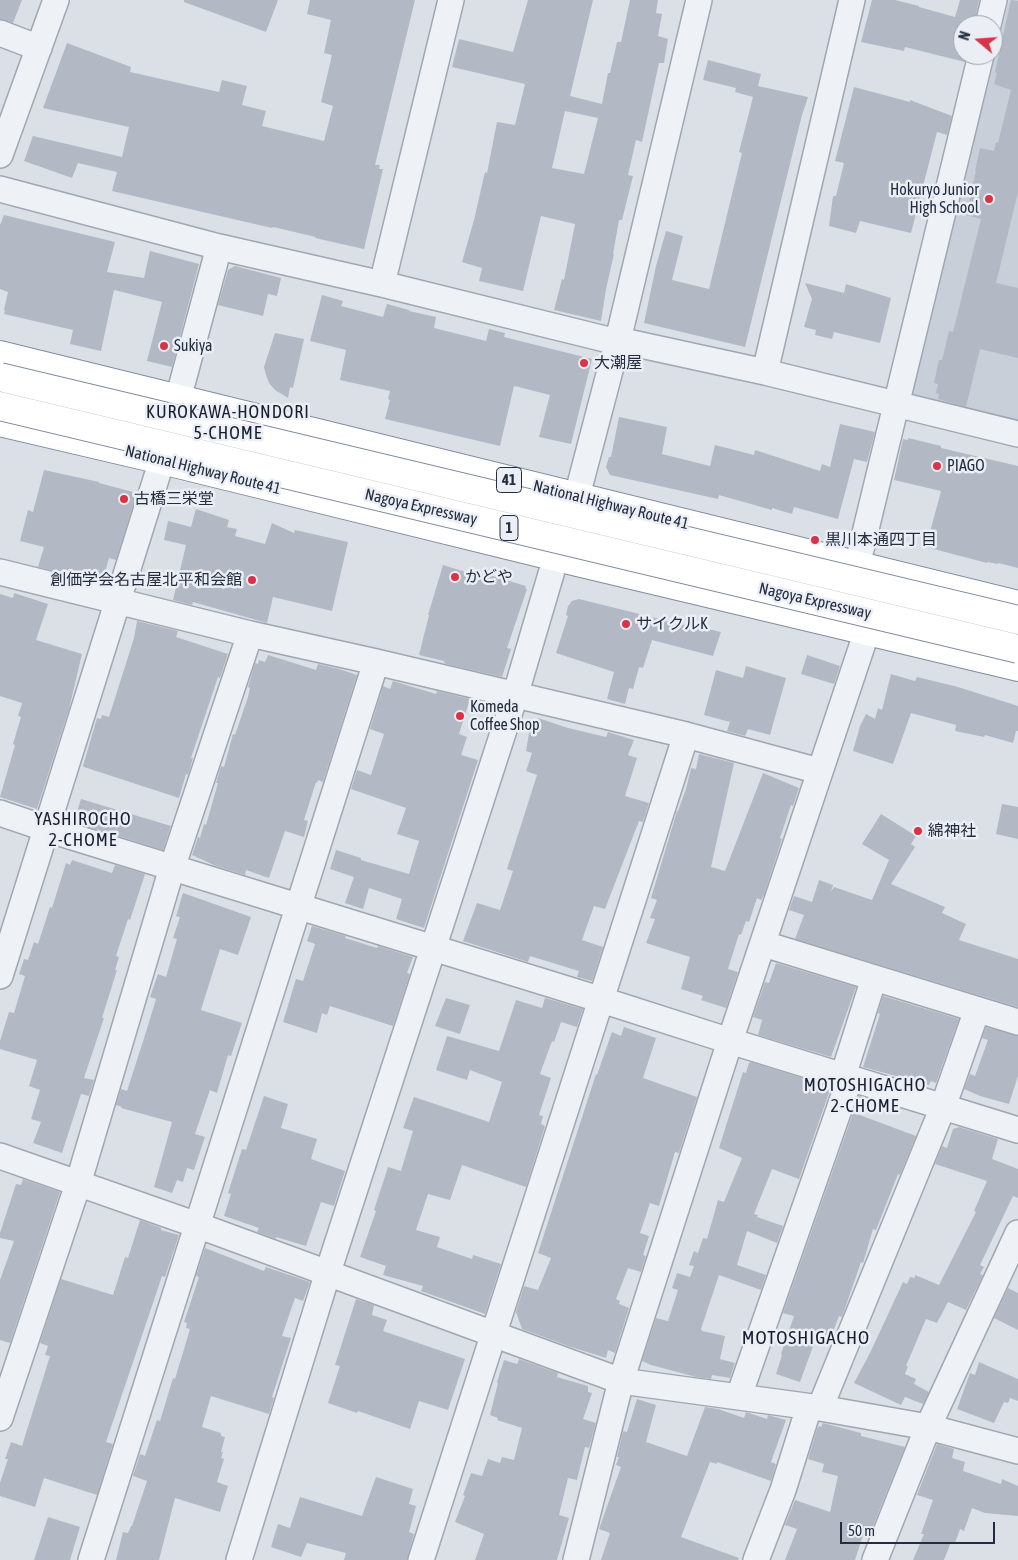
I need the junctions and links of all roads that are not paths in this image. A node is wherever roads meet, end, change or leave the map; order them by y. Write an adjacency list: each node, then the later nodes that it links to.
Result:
1 (56, 0): 8 (street)
2 (451, 0): 13 (street)
3 (699, 0): 14 (street)
4 (852, 0): 16 (street)
5 (994, 0): 6 (street)
6 (990, 15)
7 (0, 33): 8 (street)
8 (39, 48): 10 (street)
9 (978, 65): 19 (street)
10 (0, 155)
11 (0, 189): 12 (street)
12 (219, 247): 13 (street); 18 (street)
13 (382, 284): 14 (street)
14 (618, 340): 16 (street); 24 (street)
15 (0, 355): 18 (highway, National Highway Route 41 / 41)
16 (765, 372): 19 (street)
17 (0, 377): 30 (highway, Nagoya Expressway / 1, bridge)
18 (178, 399): 24 (highway, National Highway Route 41 / 41)
19 (897, 404): 22 (street); 26 (street)
20 (0, 406): 33 (highway, Nagoya Expressway / 1, bridge)
21 (0, 422): 23 (highway, National Highway Route 41)
22 (1018, 434)
23 (162, 460): 25 (highway, National Highway Route 41); 28 (street)
24 (577, 496): 25 (street); 26 (highway, National Highway Route 41 / 41)
25 (556, 557): 31 (highway, National Highway Route 41); 36 (street)
26 (857, 566): 29 (highway, National Highway Route 41 / 41)
27 (0, 572): 28 (street)
28 (119, 601): 32 (street); 40 (street)
29 (1018, 605)
30 (1018, 620)
31 (867, 631): 35 (highway, National Highway Route 41); 38 (street)
32 (250, 634): 34 (street); 41 (street)
33 (1018, 649)
34 (376, 662): 36 (street); 42 (street)
35 (1018, 667)
36 (515, 696): 37 (street); 44 (street)
37 (686, 735): 38 (street); 47 (street)
38 (819, 771): 43 (street)
39 (0, 813): 40 (street)
40 (47, 829): 41 (street); 45 (street)
41 (172, 868): 42 (street); 55 (street)
42 (298, 907): 44 (street); 56 (street)
43 (764, 944): 46 (street); 50 (street)
44 (434, 948): 47 (street); 58 (street)
45 (0, 976)
46 (874, 978): 48 (street); 51 (street)
47 (602, 1000): 50 (street); 59 (street)
48 (977, 1010): 49 (street); 52 (street)
49 (1018, 1022)
50 (730, 1041): 51 (street); 60 (street)
51 (846, 1077): 52 (street); 61 (street)
52 (943, 1108): 53 (street); 62 (street)
53 (1018, 1130)
54 (0, 1156): 55 (street)
55 (78, 1184): 56 (street); 63 (street)
56 (197, 1224): 58 (street); 66 (street)
57 (1018, 1233): 64 (street)
58 (328, 1272): 59 (street); 67 (street)
59 (493, 1335): 60 (street); 68 (street)
60 (620, 1381): 61 (street); 69 (street)
61 (739, 1396): 62 (street)
62 (815, 1407): 64 (street); 70 (street)
63 (0, 1418)
64 (928, 1427): 65 (street); 71 (street)
65 (1018, 1452)
66 (92, 1560)
67 (239, 1560)
68 (421, 1560)
69 (576, 1560)
70 (756, 1560)
71 (875, 1560)

